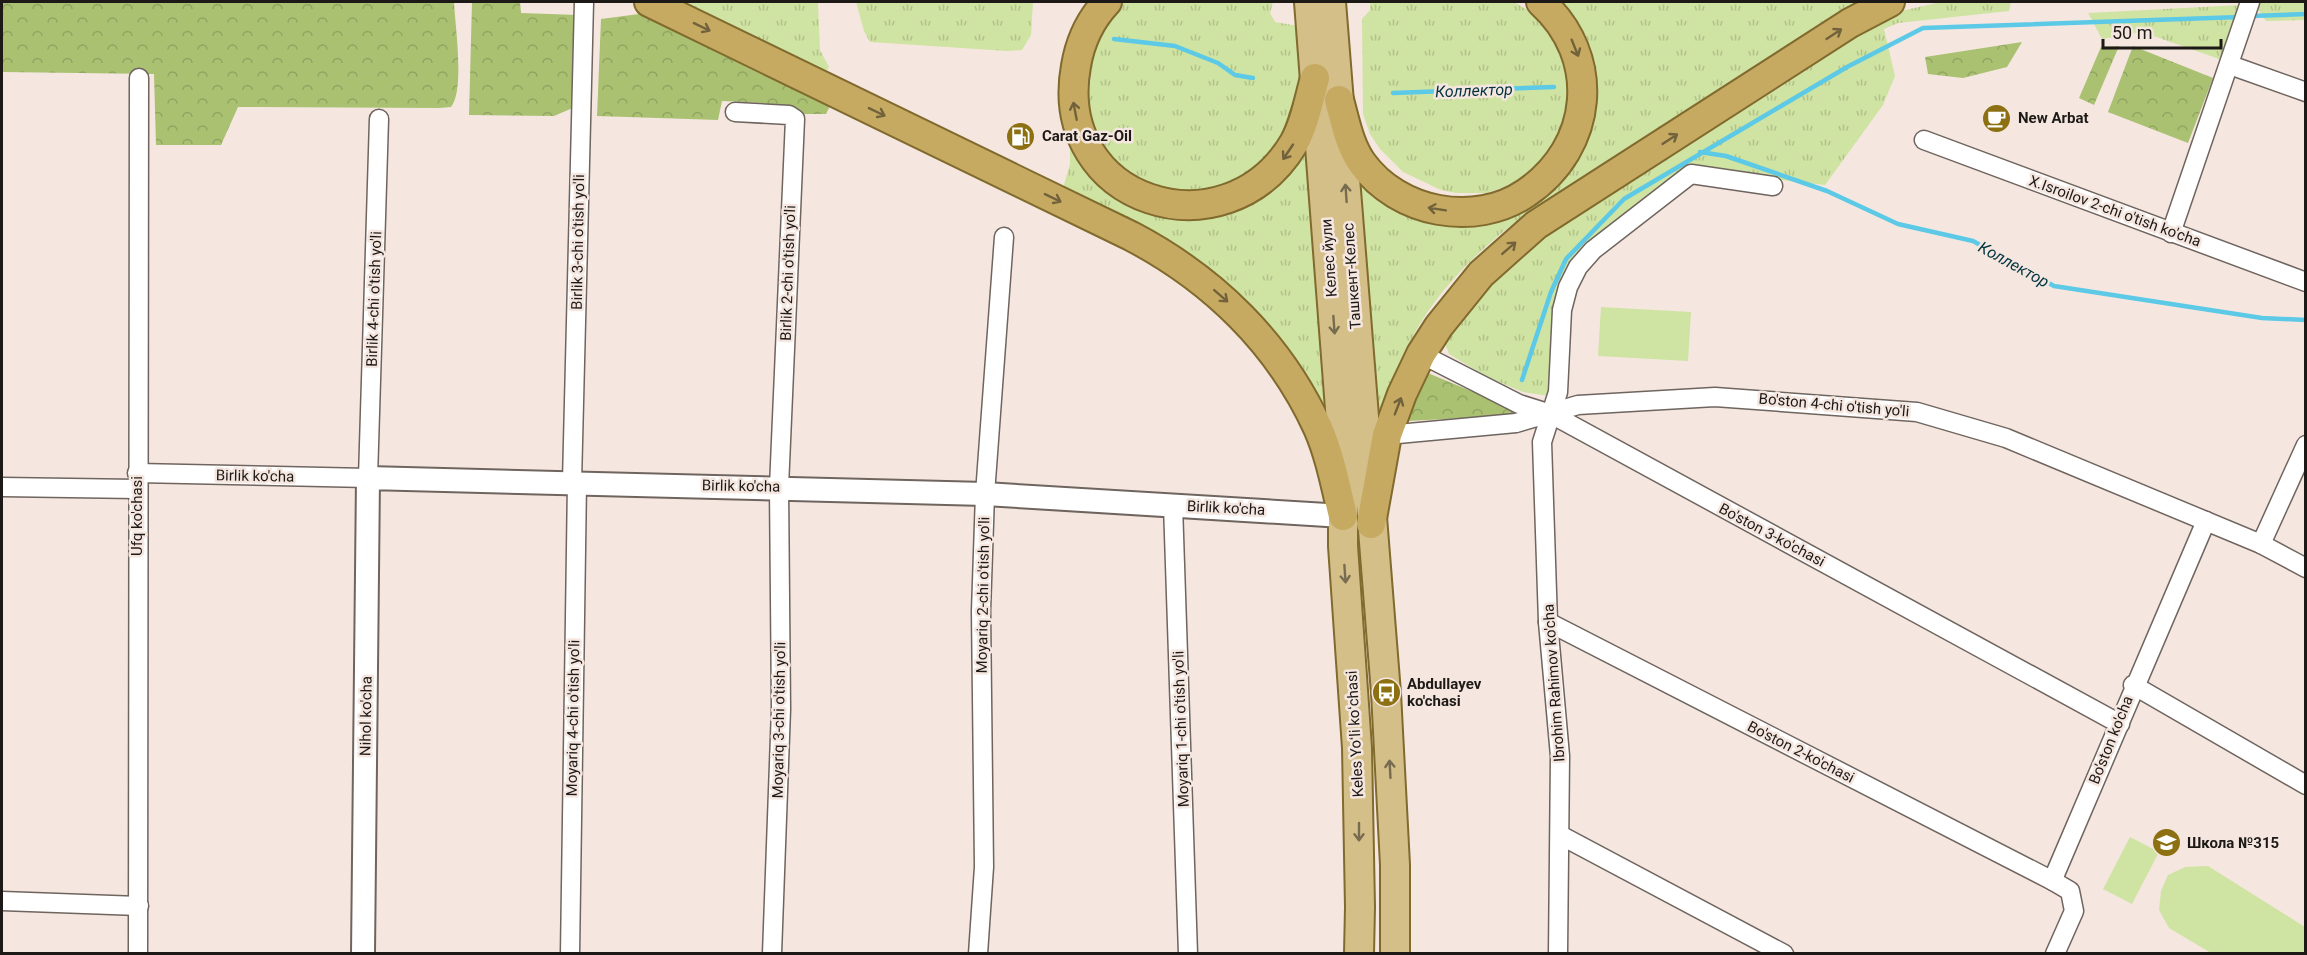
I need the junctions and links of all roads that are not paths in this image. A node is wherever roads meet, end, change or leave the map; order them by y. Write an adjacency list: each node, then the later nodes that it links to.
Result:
1 (584, 2): 26 (street, Birlik 3-chi o'tish yo'li)
2 (650, 2): 31 (highway, one-way to 31)
3 (1107, 2): 10 (highway, one-way to 3)
4 (1541, 2): 12 (highway, one-way to 12)
5 (1890, 2): 20 (highway, one-way to 5)
6 (2249, 8): 8 (street)
7 (1321, 15): 10 (main road, Келес йули); 12 (main road, Ташкент-Келес)
8 (2230, 65): 11 (street); 17 (street)
9 (139, 78): 25 (street, Ufq ko'chasi)
10 (1315, 78): 31 (main road, Келес йули, one-way to 31)
11 (2306, 92)
12 (1339, 99): 33 (main road, Ташкент-Келес, one-way to 12)
13 (735, 112): 28 (street, Birlik 2-chi o'tish yo'li)
14 (379, 120): 24 (street, Birlik 4-chi o'tish yo'li)
15 (1924, 140): 17 (street, X.Isroilov 2-chi o'tish ko'cha)
16 (1773, 186): 21 (street, Ibrohim Rahimov ko'cha)
17 (2171, 233): 19 (street, X.Isroilov 2-chi o'tish ko'cha)
18 (1004, 237): 29 (street, Moyariq 2-chi o'tish yo'li)
19 (2306, 282)
20 (1421, 354): 21 (street, Bo'ston 3-ko'chasi); 22 (highway, one-way to 20)
21 (1551, 414): 22 (street, Bo'ston 4-chi o'tish yo'li); 32 (street, Bo'ston 4-chi o'tish yo'li); 36 (street, Ibrohim Rahimov ko'cha); 38 (street, Bo'ston 3-ko'chasi)
22 (1387, 435): 33 (highway)
23 (2306, 445): 34 (street)
24 (368, 478): 25 (street, Birlik ko'cha); 26 (street, Birlik ko'cha); 46 (street, Nihol ko'cha)
25 (137, 481): 27 (street, Birlik ko'cha); 43 (street, Ufq ko'chasi)
26 (575, 482): 28 (street, Birlik ko'cha); 47 (street, Moyariq 4-chi o'tish yo'li)
27 (2, 487)
28 (779, 487): 29 (street, Birlik ko'cha); 48 (street, Moyariq 3-chi o'tish yo'li)
29 (985, 494): 30 (street, Birlik ko'cha); 49 (street, Moyariq 2-chi o'tish yo'li)
30 (1173, 505): 31 (street, Birlik ko'cha); 50 (street, Moyariq 1-chi o'tish yo'li)
31 (1343, 516): 44 (main road, Keles Yoʻli koʻchasi, one-way to 44)
32 (2206, 520): 34 (street, Bo'ston 4-chi o'tish yo'li); 37 (street, Bo'ston ko'cha)
33 (1371, 524): 53 (main road, one-way to 33)
34 (2261, 544): 35 (street, Bo'ston 4-chi o'tish yo'li)
35 (2306, 568)
36 (1548, 622): 40 (street, Ibrohim Rahimov ko'cha); 41 (street, Bo'ston 2-ko'chasi)
37 (2133, 685): 38 (street, Bo'ston ko'cha); 39 (street)
38 (2120, 724): 41 (street, Bo'ston ko'cha)
39 (2306, 785)
40 (1560, 835): 54 (street, Ibrohim Rahimov ko'cha); 55 (street)
41 (2053, 881): 56 (street)
42 (2, 901): 43 (street)
43 (139, 906): 45 (street, Ufq ko'chasi)
44 (1360, 907): 51 (main road, Keles Yoʻli koʻchasi); 52 (main road)
45 (138, 954)
46 (363, 954)
47 (570, 954)
48 (772, 954)
49 (978, 954)
50 (1188, 954)
51 (1359, 954)
52 (1381, 954)
53 (1395, 954)
54 (1558, 954)
55 (1784, 954)
56 (2055, 954)

